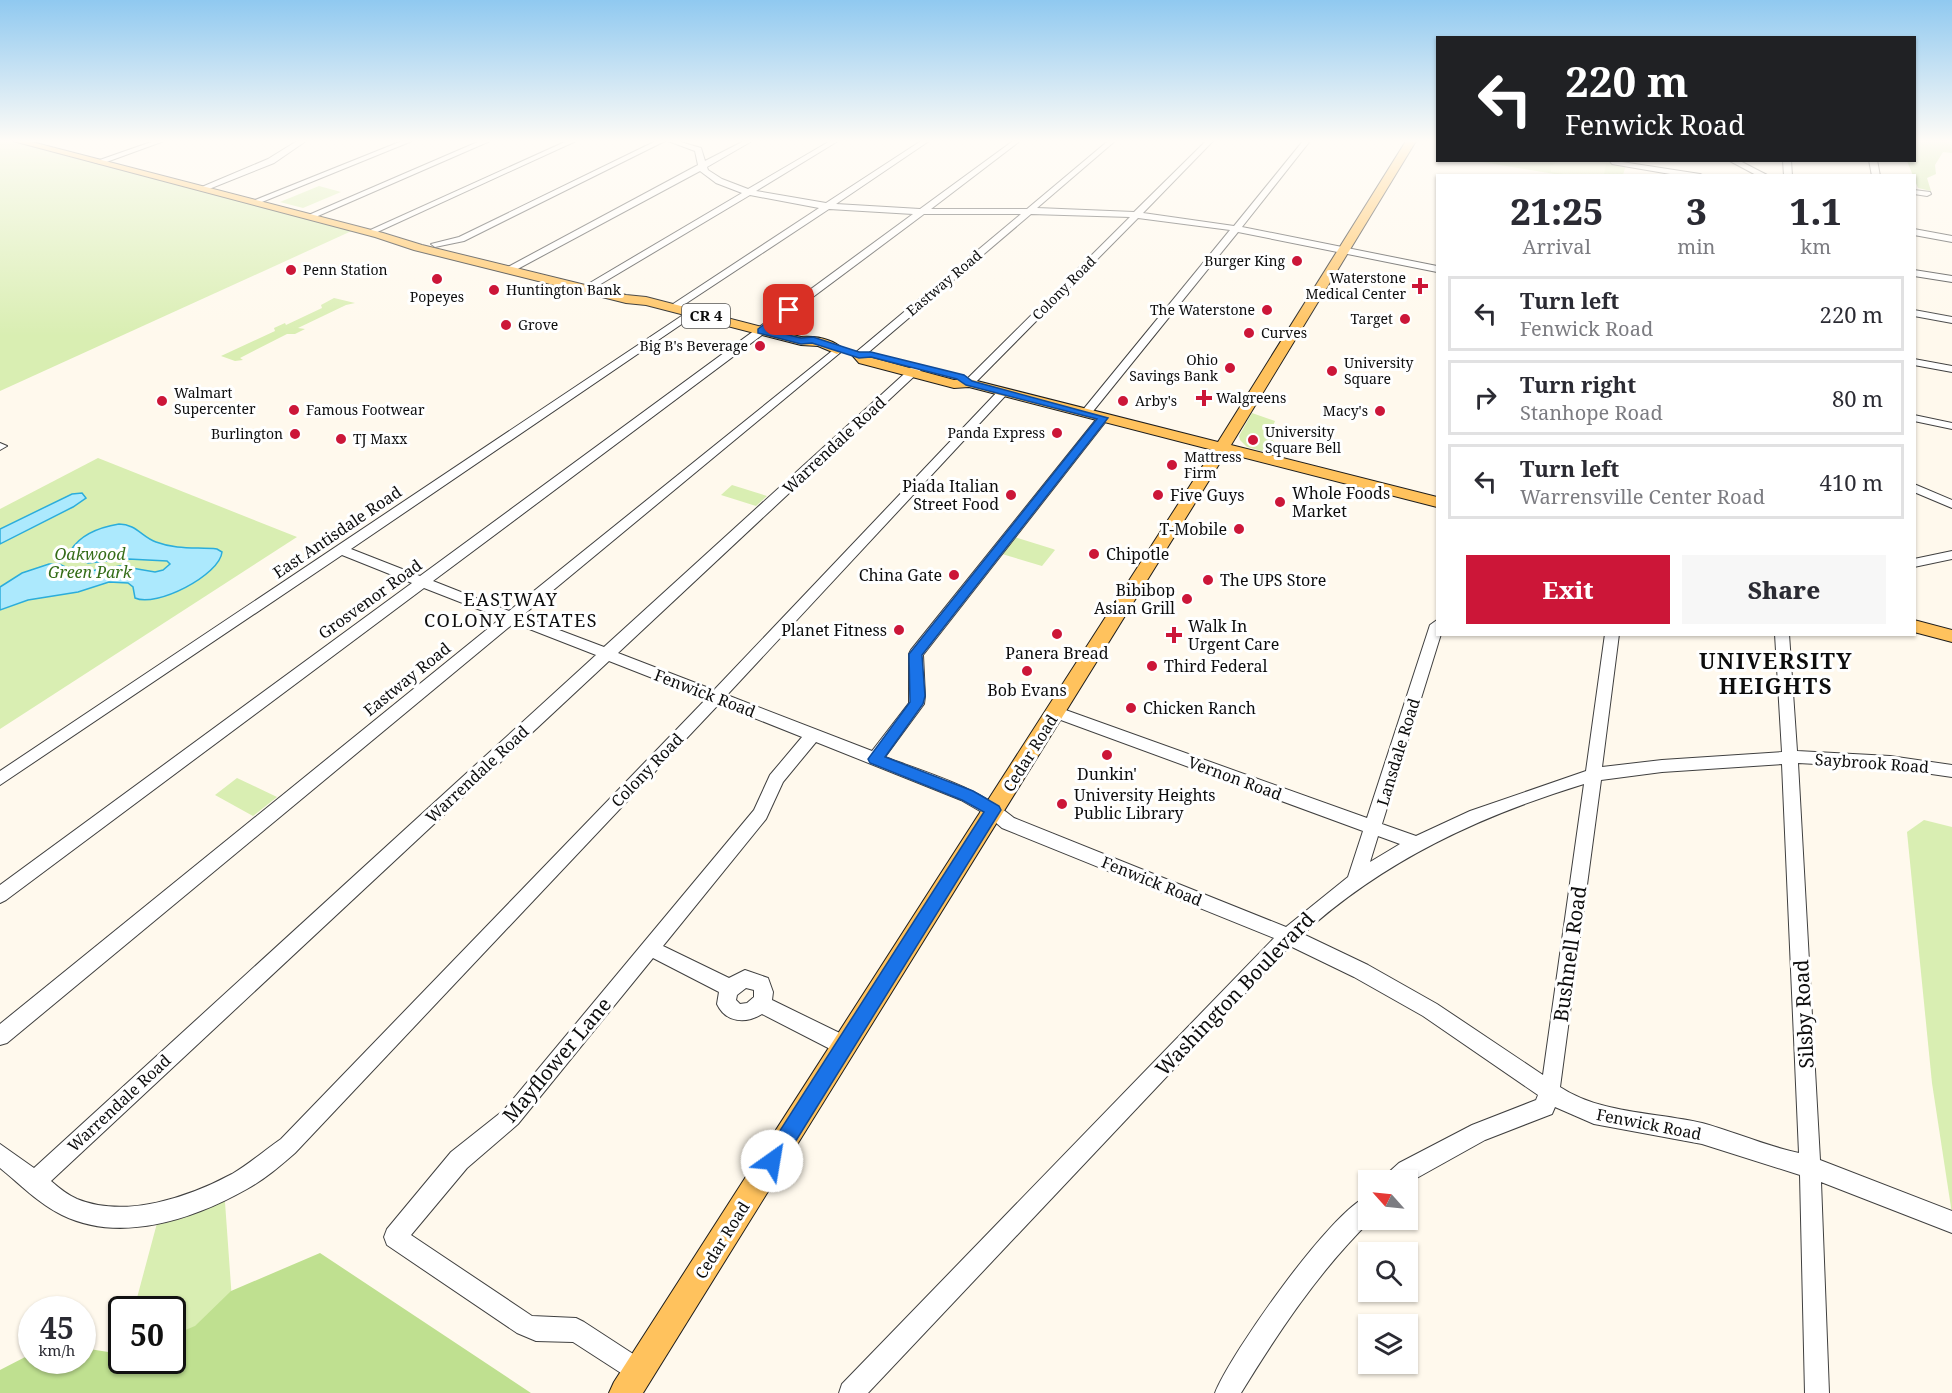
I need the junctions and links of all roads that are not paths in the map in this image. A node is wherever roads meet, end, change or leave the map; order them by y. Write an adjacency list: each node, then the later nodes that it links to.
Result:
1 (277, 206): 16 (main road, CR 4)
2 (333, 206): 16 (street)
3 (428, 206): 20 (street)
4 (535, 206): 24 (street)
5 (627, 206): 26 (street)
6 (726, 206): 30 (street)
7 (821, 206): 13 (street)
8 (927, 206): 15 (street, Grosvenor Road)
9 (1037, 206): 14 (street, Eastway Road)
10 (1145, 206): 17 (street, Colony Road)
11 (1254, 206): 19 (street)
12 (1370, 206): 25 (main road, Cedar Road)
13 (826, 207): 15 (street); 31 (street)
14 (1031, 211): 15 (street); 17 (street); 37 (street, Eastway Road)
15 (919, 212): 35 (street, Grosvenor Road)
16 (312, 215): 20 (main road, CR 4)
17 (1136, 215): 19 (street); 41 (street, Colony Road)
18 (1916, 228): 22 (street)
19 (1235, 230): 25 (street); 43 (street)
20 (373, 231): 24 (main road, CR 4); 26 (main road, CR 4)
21 (1916, 232): 23 (street)
22 (1952, 234)
23 (1952, 239)
24 (459, 245): 26 (main road, CR 4)
25 (1342, 250): 27 (street); 47 (main road, Cedar Road)
26 (513, 267): 30 (main road, CR 4)
27 (1436, 269)
28 (1916, 273): 29 (street)
29 (1952, 279)
30 (590, 287): 31 (main road, CR 4)
31 (673, 308): 32 (main road, CR 4)
32 (692, 313): 35 (main road, CR 4); 51 (street, East Antisdale Road)
33 (1916, 313): 34 (street)
34 (1952, 320)
35 (761, 331): 36 (main road, CR 4); 54 (street, Grosvenor Road)
36 (837, 350): 37 (main road, CR 4); 55 (street, Eastway Road)
37 (859, 355): 40 (main road, CR 4)
38 (1916, 362): 39 (street)
39 (1952, 369)
40 (915, 370): 41 (main road, CR 4); 61 (street, Warrendale Road)
41 (969, 383): 42 (main road, CR 4)
42 (1003, 392): 43 (main road, CR 4); 62 (street, Colony Road)
43 (1086, 413): 44 (main road, CR 4)
44 (1103, 418): 47 (main road, CR 4); 66 (street)
45 (1916, 418): 46 (street)
46 (1952, 426)
47 (1222, 448): 49 (main road, CR 4); 63 (main road, Cedar Road)
48 (1916, 489): 50 (street)
49 (1436, 502)
50 (1952, 504)
51 (341, 550): 54 (street, Fenwick Road); 69 (street, East Antisdale Road)
52 (1952, 555): 53 (street)
53 (1916, 563)
54 (424, 582): 55 (street, Fenwick Road); 74 (street, Grosvenor Road)
55 (511, 616): 61 (street, Fenwick Road); 77 (street, Eastway Road)
56 (1916, 627): 60 (main road)
57 (1436, 628): 71 (street, Lansdale Road)
58 (1612, 636): 68 (street, Bushnell Road)
59 (1782, 636): 65 (street, Silsby Road)
60 (1952, 636)
61 (607, 654): 62 (street, Fenwick Road); 83 (street, Warrendale Road)
62 (717, 698): 64 (street, Fenwick Road); 83 (street, Colony Road)
63 (1055, 712): 70 (main road, Cedar Road); 71 (street, Vernon Road)
64 (813, 735): 66 (street, Fenwick Road); 76 (street, Mayflower Lane)
65 (1791, 757): 67 (street, Saybrook Road); 68 (street, Washington Boulevard); 81 (street, Silsby Road)
66 (875, 759): 70 (street, Fenwick Road)
67 (1952, 771)
68 (1595, 775): 72 (street, Washington Boulevard); 79 (street, Bushnell Road)
69 (0, 779)
70 (993, 810): 75 (street, Fenwick Road); 78 (main road, Cedar Road)
71 (1374, 828): 72 (street, Vernon Road); 73 (street, Lansdale Road)
72 (1416, 843): 73 (street, Washington Boulevard)
73 (1356, 879): 75 (street, Washington Boulevard)
74 (0, 895)
75 (1288, 936): 79 (street, Fenwick Road); 87 (street, Washington Boulevard)
76 (650, 948): 78 (street); 86 (street, Mayflower Lane)
77 (0, 1036)
78 (845, 1046): 86 (main road, Cedar Road)
79 (1550, 1094): 81 (street, Fenwick Road); 82 (street)
80 (0, 1155): 83 (street, Colony Road)
81 (1811, 1167): 85 (street, Fenwick Road); 89 (street, Silsby Road)
82 (1409, 1170)
83 (35, 1181)
84 (1358, 1216): 88 (street)
85 (1952, 1222)
86 (632, 1382)
87 (851, 1393)
88 (1227, 1393)
89 (1816, 1393)

